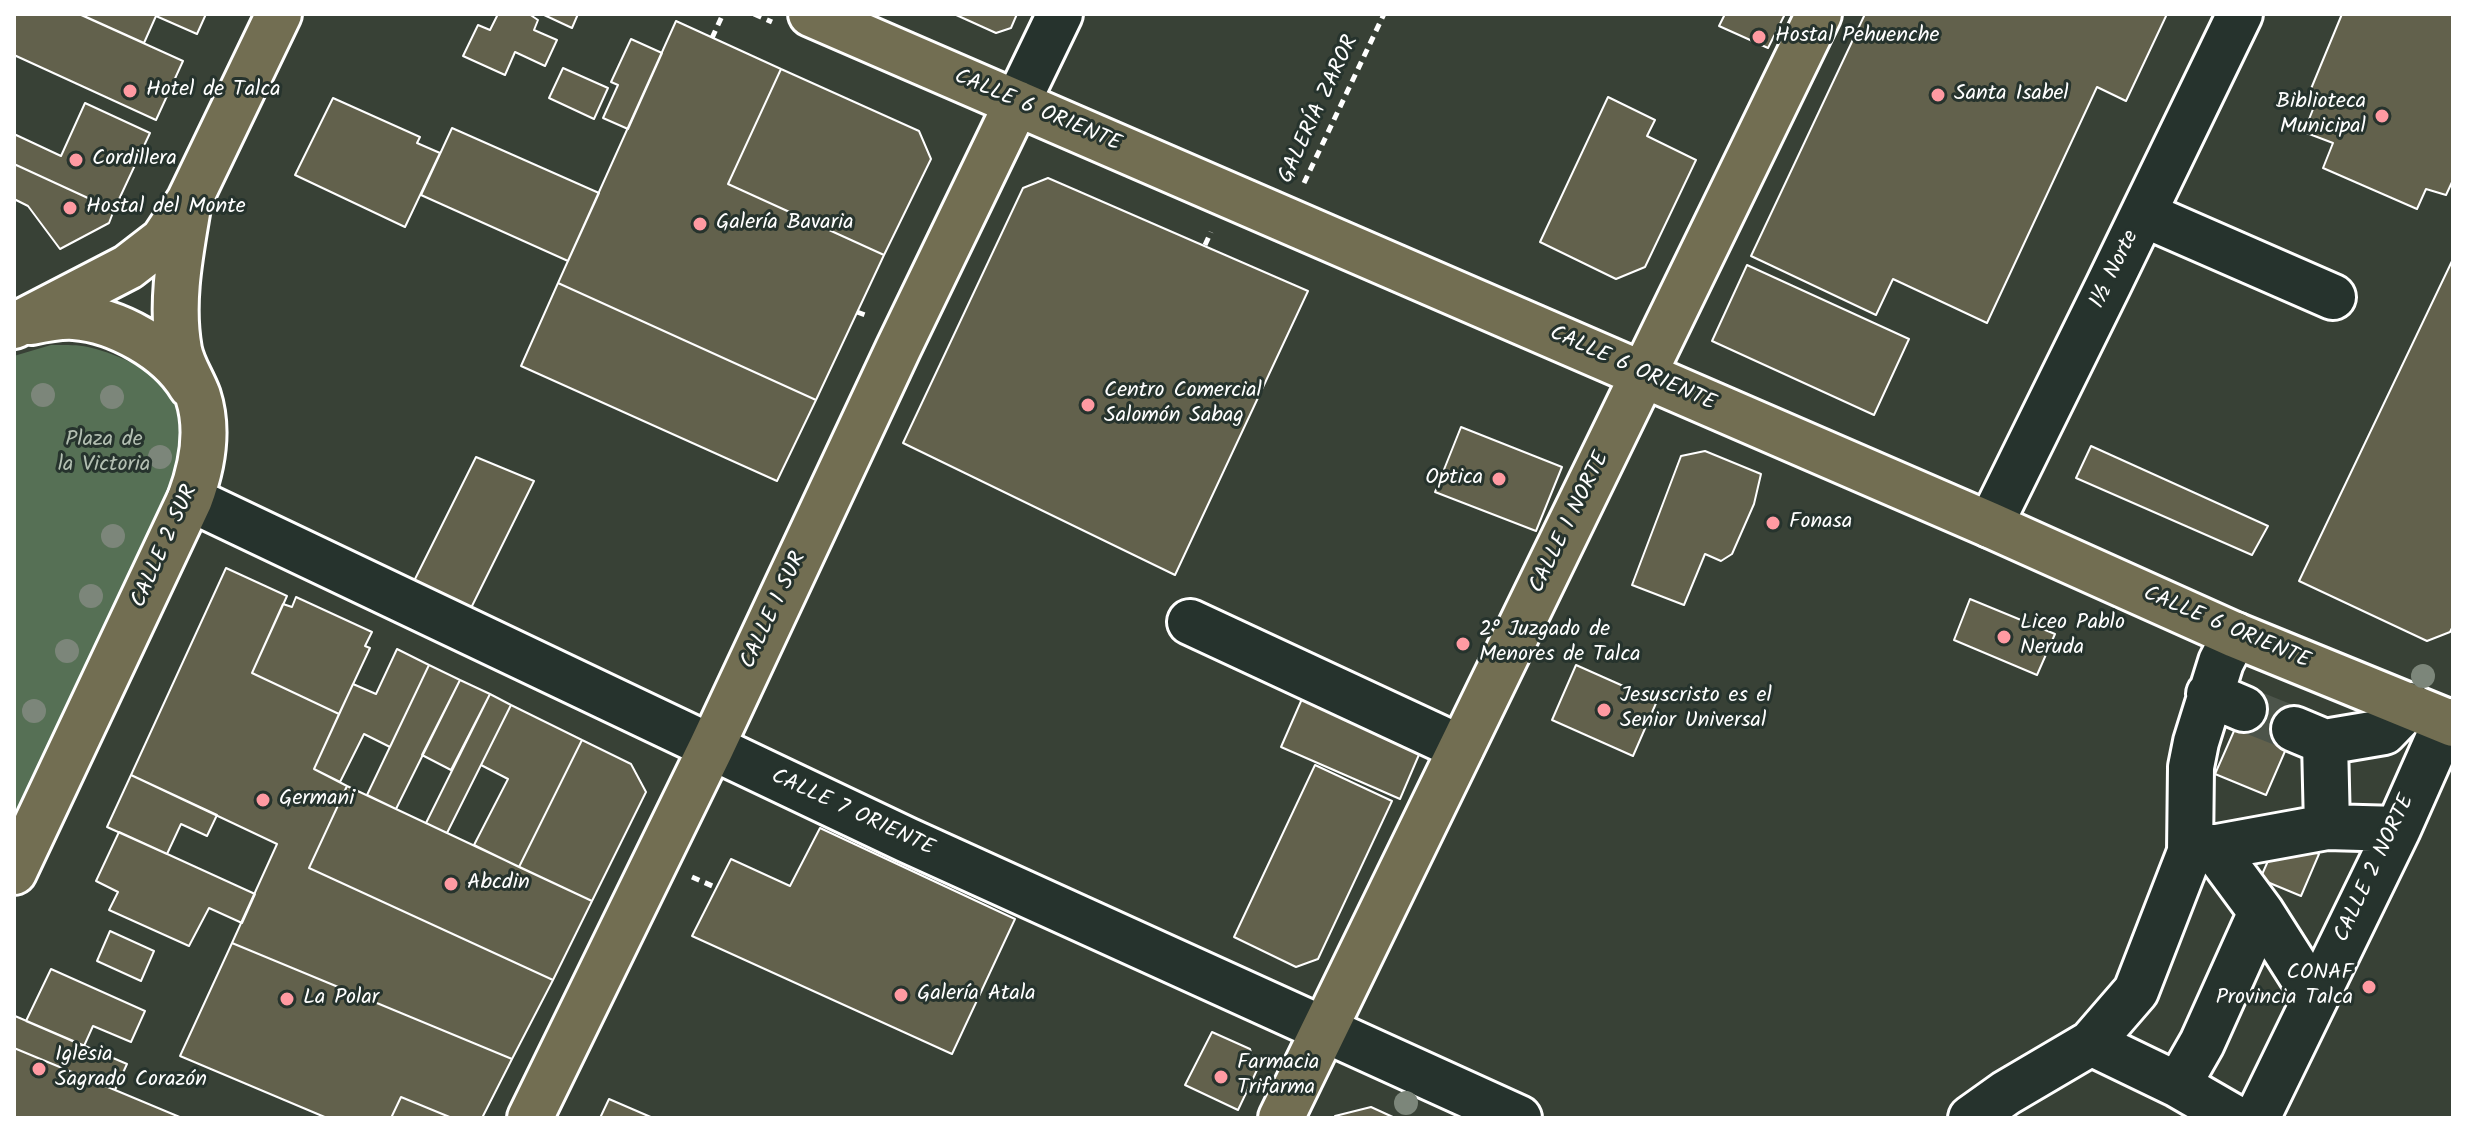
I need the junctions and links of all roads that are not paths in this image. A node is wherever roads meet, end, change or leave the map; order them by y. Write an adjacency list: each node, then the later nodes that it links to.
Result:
1 (279, 14): 7 (main road, CALLE 2 SUR)
2 (811, 14): 6 (main road, CALLE 6 ORIENTE)
3 (1060, 14): 6 (street)
4 (1819, 14): 11 (main road, CALLE 1 NORTE)
5 (2240, 14): 8 (street, 1½ Norte)
6 (1017, 103): 11 (main road, CALLE 6 ORIENTE); 18 (main road, CALLE 1 SUR)
7 (189, 201): 10 (main road, CALLE 2 SUR); 12 (main road, CALLE 2 SUR)
8 (2143, 214): 9 (street); 14 (street, 1½ Norte)
9 (2333, 297)
10 (14, 327): 12 (main road)
11 (1642, 375): 14 (main road, CALLE 6 ORIENTE); 19 (main road, CALLE 1 NORTE)
12 (199, 398): 13 (main road, CALLE 2 SUR)
13 (190, 499): 18 (street, CALLE 7 ORIENTE); 23 (main road, CALLE 2 SUR)
14 (1990, 525): 16 (main road, CALLE 6 ORIENTE)
15 (1190, 622): 19 (street)
16 (2235, 635): 17 (main road, CALLE 6 ORIENTE); 22 (street)
17 (2440, 714): 20 (street); 21 (street, CALLE 2 NORTE)
18 (711, 748): 26 (street, CALLE 7 ORIENTE); 29 (main road, CALLE 1 SUR)
19 (1461, 748): 26 (main road, CALLE 1 NORTE)
20 (2327, 827): 21 (street); 22 (street)
21 (2398, 829): 25 (street, CALLE 2 NORTE)
22 (2202, 850): 24 (street); 27 (street)
23 (14, 872)
24 (2261, 912): 25 (street); 28 (street)
25 (2315, 997): 34 (street, CALLE 2 NORTE)
26 (1324, 1031): 30 (main road, CALLE 1 NORTE); 31 (street, CALLE 7 ORIENTE)
27 (2091, 1043): 28 (street); 32 (street)
28 (2178, 1085): 33 (street)
29 (530, 1118)
30 (1281, 1118)
31 (1519, 1118)
32 (1971, 1118)
33 (2235, 1118)
34 (2257, 1118)

